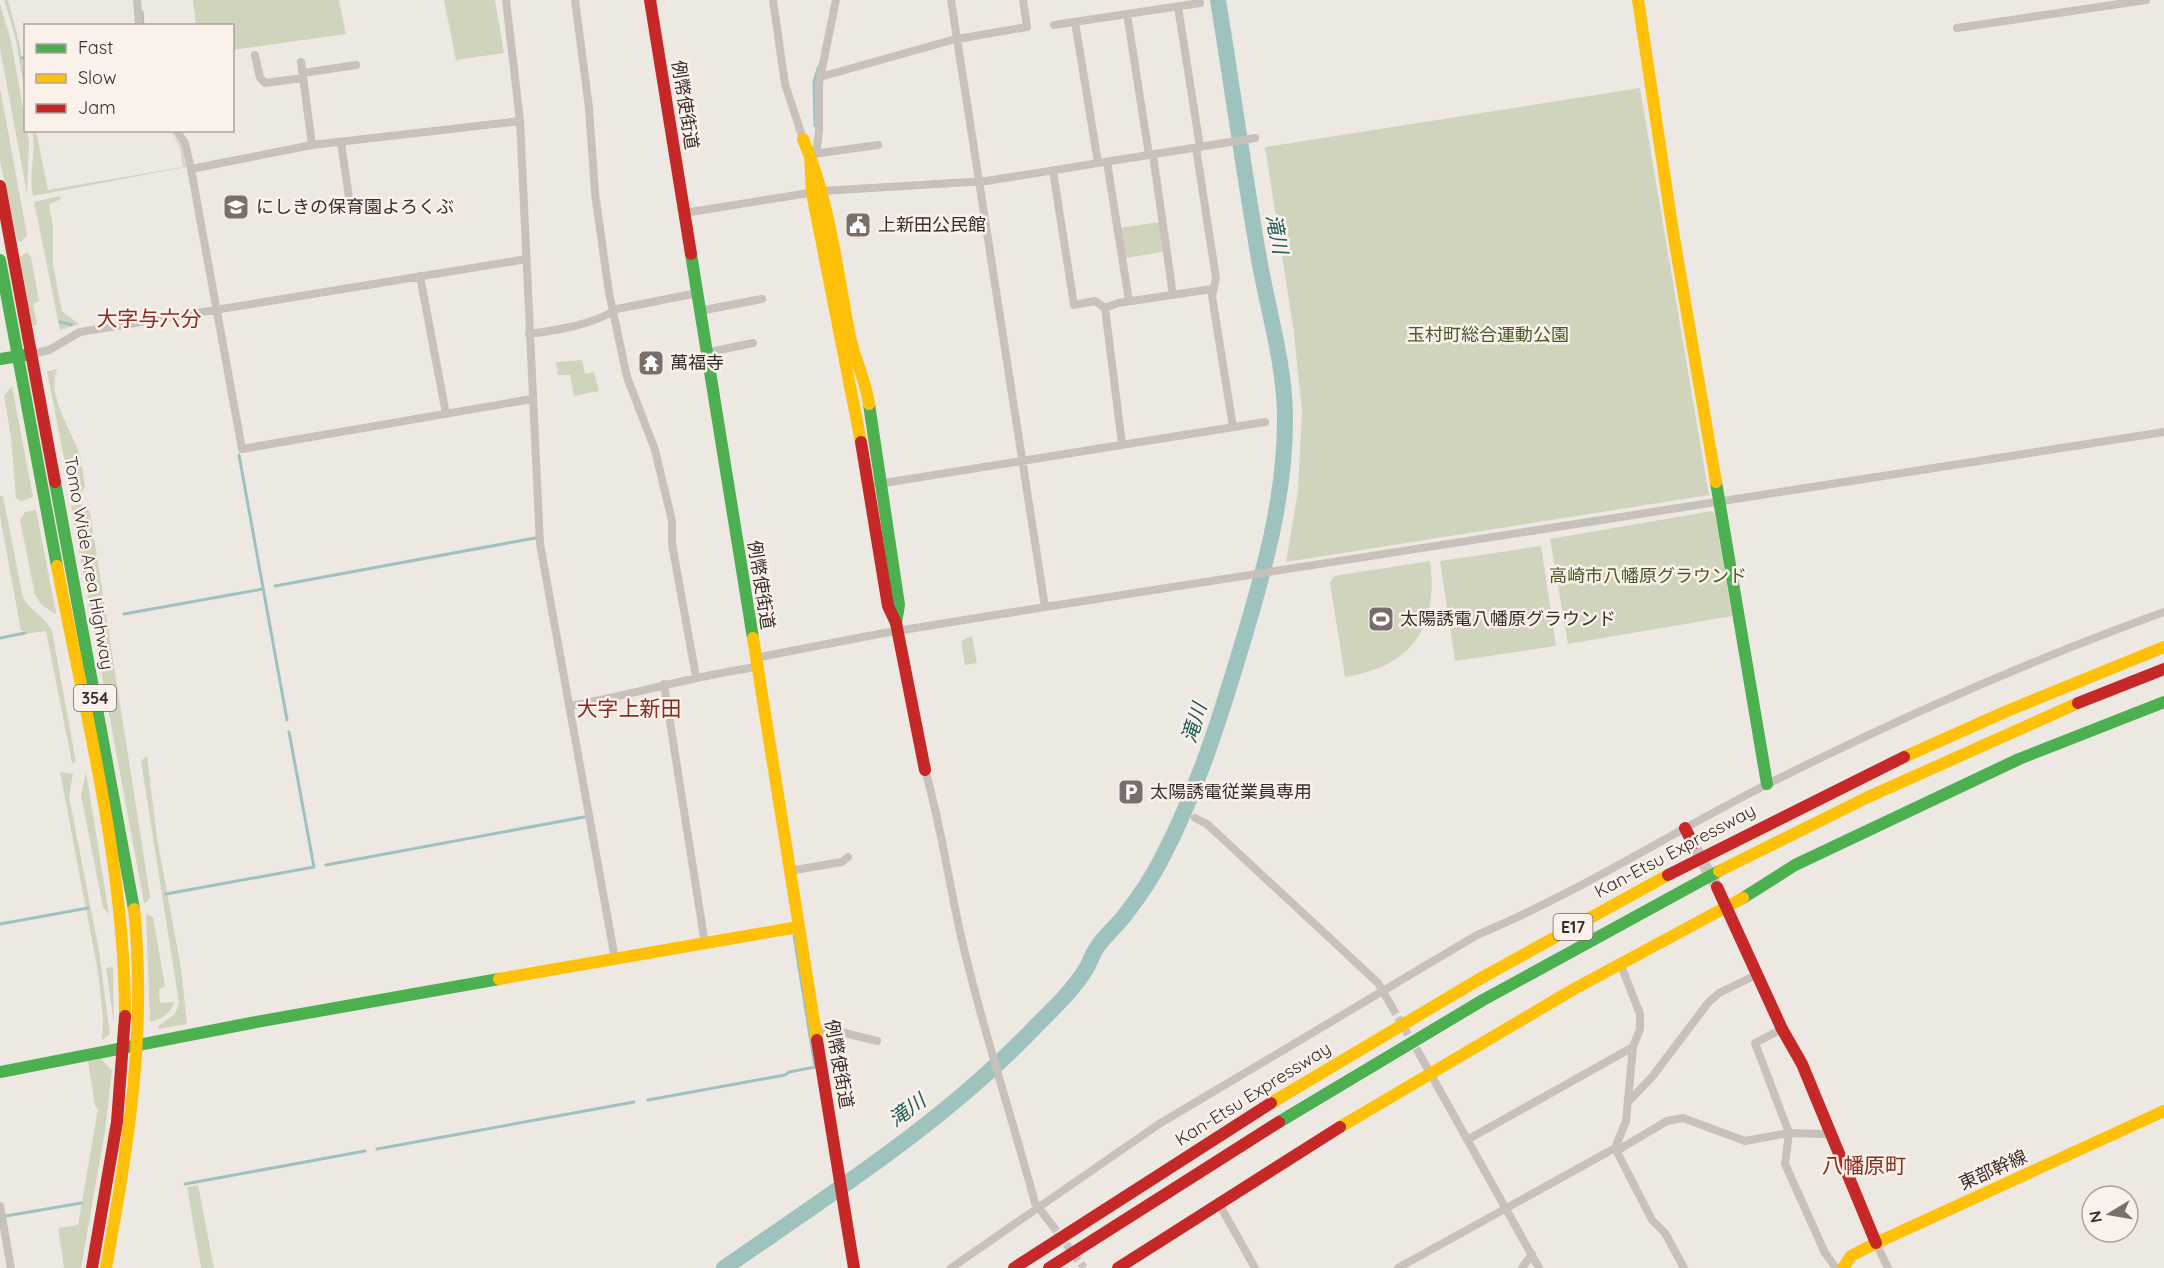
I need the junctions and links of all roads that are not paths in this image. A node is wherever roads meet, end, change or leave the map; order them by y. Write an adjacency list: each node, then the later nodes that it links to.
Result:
1 (137, 0): 15 (street)
2 (506, 0): 24 (street)
3 (575, 0): 53 (street)
4 (650, 0): 41 (main road, 例幣使街道)
5 (773, 0): 27 (street)
6 (836, 0): 23 (street)
7 (951, 0): 18 (street)
8 (1023, 0): 18 (street)
9 (1638, 0): 68 (main road)
10 (2146, 0): 17 (street)
11 (1200, 3): 12 (street)
12 (1178, 7): 13 (street); 31 (street)
13 (1127, 14): 14 (street); 33 (street)
14 (1075, 22): 16 (street); 34 (street)
15 (139, 24)
16 (1054, 25)
17 (1957, 28)
18 (957, 39): 23 (street); 37 (street)
19 (255, 55): 22 (street)
20 (301, 62): 22 (street)
21 (356, 65): 22 (street)
22 (303, 75): 29 (street)
23 (820, 77): 32 (street)
24 (520, 121): 28 (street); 42 (street)
25 (177, 132): 35 (street)
26 (1254, 138): 31 (street)
27 (803, 139): 32 (main road)
28 (341, 142): 29 (street); 40 (street)
29 (312, 145): 35 (street)
30 (878, 145): 32 (street)
31 (1198, 148): 33 (street); 45 (street)
32 (813, 154): 39 (main road)
33 (1151, 155): 34 (street); 47 (street)
34 (1102, 163): 36 (street); 49 (street)
35 (191, 169): 51 (street)
36 (1053, 171): 37 (street); 50 (street)
37 (979, 182): 39 (street); 66 (street)
38 (0, 186): 57 (main road, Tomo Wide Area Highway / 354)
39 (817, 192): 41 (street); 67 (main road)
40 (349, 198)
41 (684, 213): 46 (main road, 例幣使街道)
42 (527, 259): 44 (street); 54 (street)
43 (0, 260): 58 (main road, Tomo Wide Area Highway / 354)
44 (420, 276): 51 (street); 61 (street)
45 (1212, 289): 47 (street); 63 (street)
46 (697, 292): 52 (main road, 例幣使街道); 53 (street)
47 (1173, 295): 49 (street)
48 (762, 299): 52 (street)
49 (1129, 301): 50 (street)
50 (1105, 308): 65 (street)
51 (217, 311): 57 (street); 61 (street)
52 (699, 311): 56 (main road, 例幣使街道)
53 (613, 312): 54 (street); 75 (street)
54 (529, 334): 60 (street)
55 (753, 343): 56 (street)
56 (705, 353): 73 (main road, 例幣使街道)
57 (32, 354): 58 (main road); 98 (main road, Tomo Wide Area Highway / 354)
58 (18, 357): 59 (main road); 99 (main road, Tomo Wide Area Highway / 354)
59 (0, 359)
60 (532, 399): 61 (street); 78 (street)
61 (446, 414)
62 (1265, 422): 63 (street)
63 (1233, 428): 65 (street)
64 (2164, 432): 68 (street)
65 (1122, 444): 66 (street)
66 (1023, 460): 67 (street); 69 (street)
67 (875, 484): 71 (main road)
68 (1718, 502): 69 (street); 80 (main road)
69 (1045, 607): 71 (street)
70 (2164, 612): 80 (street)
71 (897, 627): 73 (street); 79 (main road)
72 (2164, 647): 122 (main road, Kan-Etsu Expressway / E17)
73 (755, 663): 75 (street); 85 (main road, 例幣使街道)
74 (2164, 669): 123 (main road, Kan-Etsu Expressway / E17)
75 (696, 677): 76 (street)
76 (664, 684): 78 (street); 89 (street)
77 (2164, 702): 87 (main road)
78 (569, 705): 90 (street)
79 (925, 770): 113 (street)
80 (1767, 784): 82 (street)
81 (1195, 818): 93 (street)
82 (1685, 828): 83 (main road); 93 (street)
83 (1693, 844)
84 (848, 857): 85 (street)
85 (789, 871): 88 (main road, 例幣使街道)
86 (1717, 887): 87 (main road)
87 (1726, 906): 91 (main road); 92 (main road)
88 (798, 927): 89 (main road); 96 (main road, 例幣使街道)
89 (705, 944): 90 (main road)
90 (615, 959): 98 (main road)
91 (1620, 963): 100 (street); 103 (main road)
92 (1756, 975): 95 (main road); 104 (street)
93 (1382, 989): 94 (street); 113 (street)
94 (1392, 1007)
95 (1782, 1029): 106 (main road); 107 (street)
96 (814, 1030): 97 (street); 120 (main road, 例幣使街道)
97 (877, 1041)
98 (139, 1044): 99 (main road); 119 (main road, Tomo Wide Area Highway / 354)
99 (124, 1047): 102 (main road); 118 (main road, Tomo Wide Area Highway / 354)
100 (1634, 1047): 104 (street); 108 (street)
101 (1420, 1055): 103 (street)
102 (0, 1072)
103 (1430, 1072): 108 (street); 110 (main road)
104 (1629, 1101): 109 (street)
105 (2164, 1112): 115 (main road, 東部幹線)
106 (1832, 1132): 107 (street); 115 (main road)
107 (1789, 1133): 109 (street); 130 (street)
108 (1467, 1140): 112 (street)
109 (1616, 1149): 112 (street); 129 (street)
110 (1218, 1202): 124 (main road); 125 (street)
111 (0, 1206): 117 (street)
112 (1506, 1207): 116 (street); 126 (street)
113 (1039, 1208): 114 (street); 121 (street)
114 (1052, 1225)
115 (1876, 1243): 131 (main road, 東部幹線); 132 (street)
116 (1532, 1254): 127 (street); 128 (street)
117 (11, 1268)
118 (92, 1268)
119 (106, 1268)
120 (854, 1268)
121 (951, 1268)
122 (1014, 1268)
123 (1049, 1268)
124 (1118, 1268)
125 (1255, 1268)
126 (1398, 1268)
127 (1522, 1268)
128 (1539, 1268)
129 (1684, 1268)
130 (1836, 1268)
131 (1842, 1268)
132 (1888, 1268)

